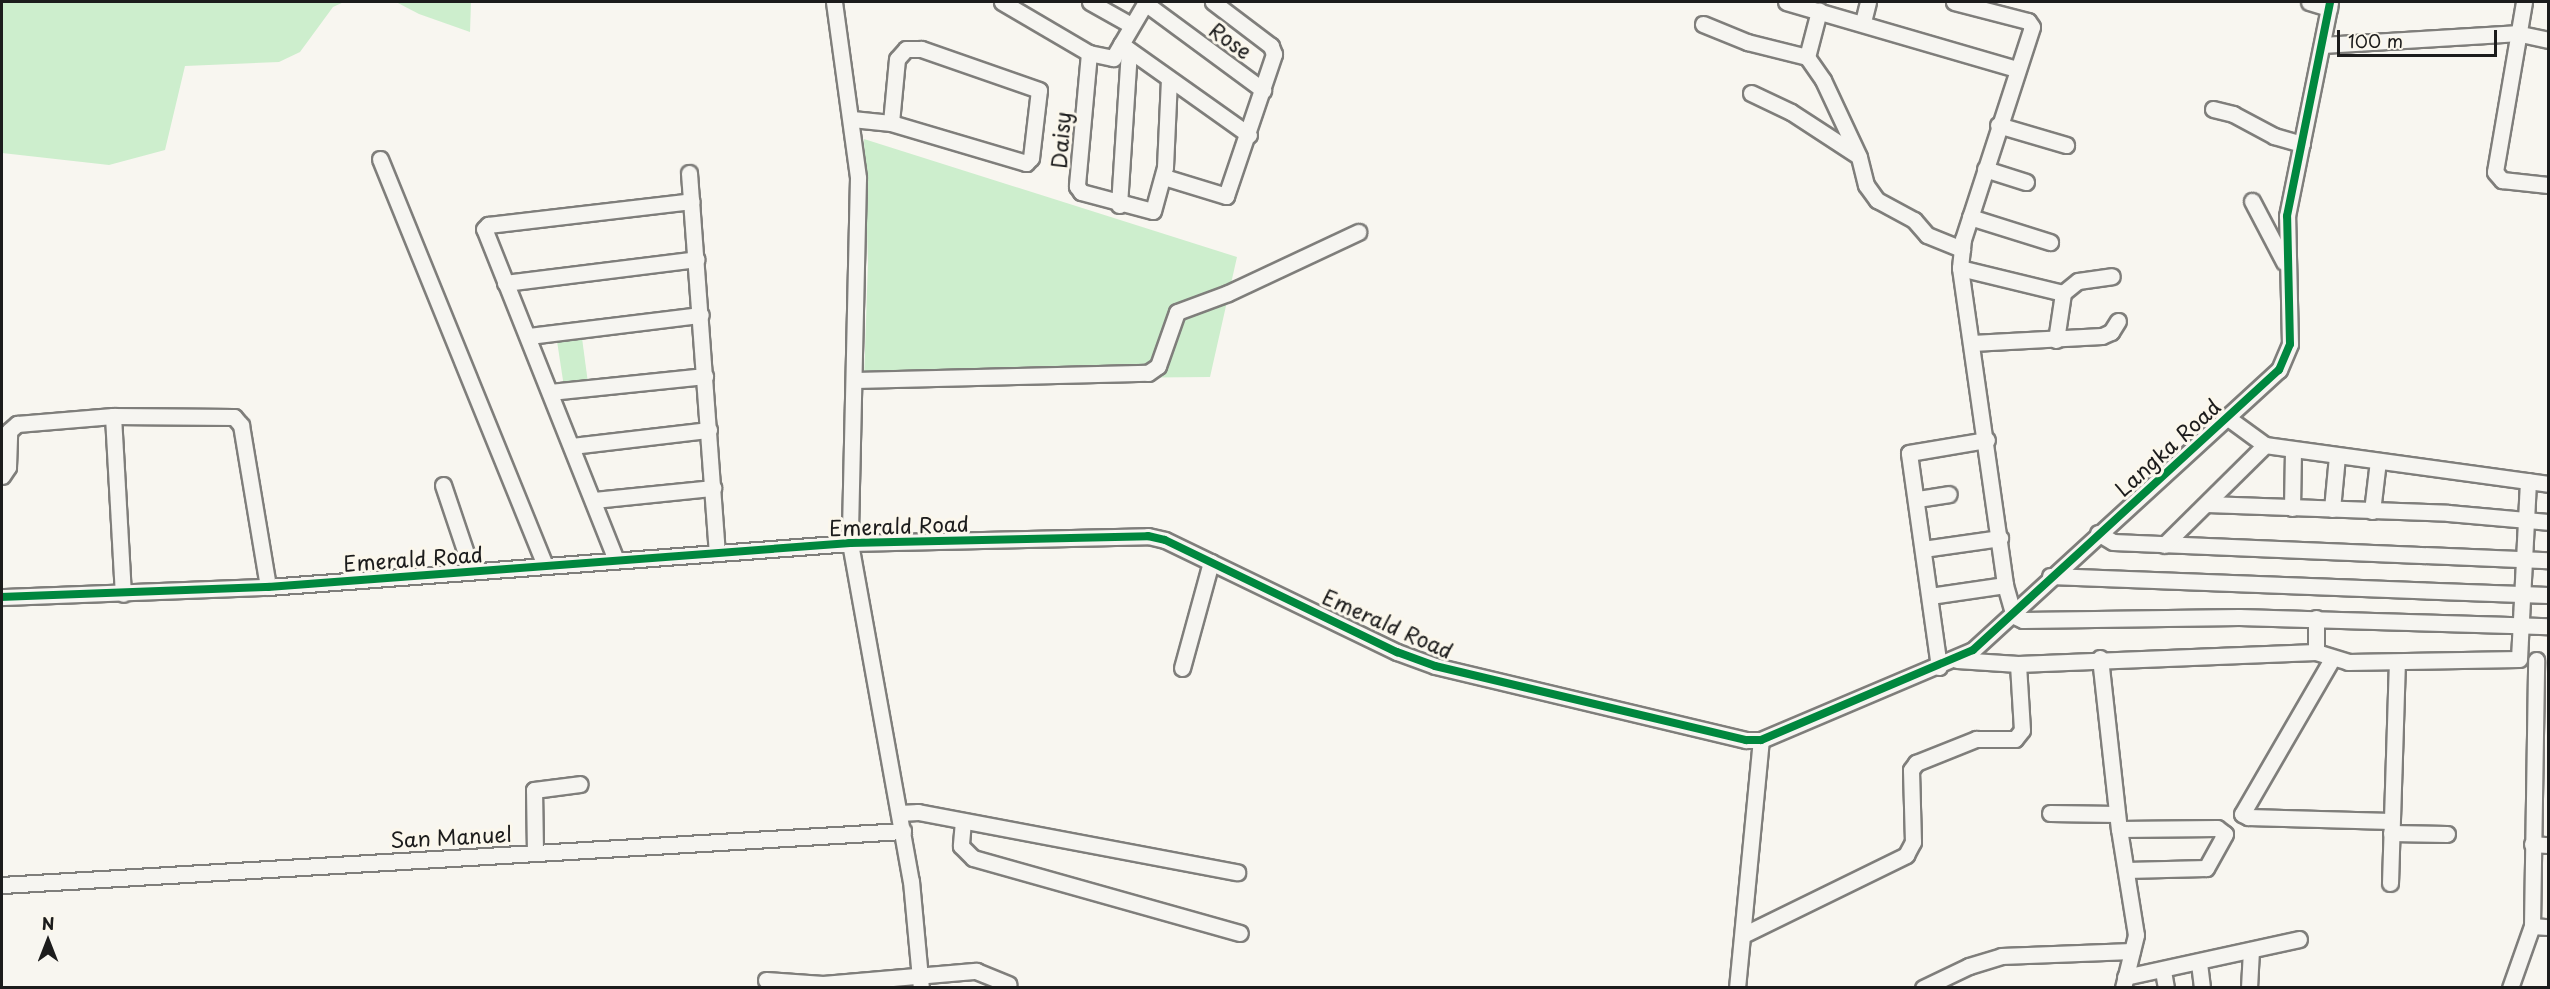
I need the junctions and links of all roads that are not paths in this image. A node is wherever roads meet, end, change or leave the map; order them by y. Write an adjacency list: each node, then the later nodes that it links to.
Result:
1 (834, 2): 27 (street)
2 (1002, 2): 20 (street)
3 (1090, 2): 15 (street)
4 (1146, 2): 15 (street); 24 (street, Rose)
5 (1213, 2): 24 (street)
6 (1786, 2): 12 (street)
7 (1868, 2): 13 (street)
8 (1954, 2): 22 (street)
9 (2309, 2): 11 (street)
10 (2524, 2): 16 (street)
11 (2330, 5): 18 (street, Langka Road)
12 (1819, 11): 13 (street); 21 (street)
13 (1863, 22): 22 (street)
14 (1703, 24): 21 (street)
15 (1131, 25): 19 (street)
16 (2516, 33): 17 (street); 18 (street); 39 (street)
17 (2548, 40)
18 (2322, 45): 31 (street, Langka Road)
19 (1125, 47): 20 (street); 23 (street); 42 (street)
20 (1089, 53): 42 (street, Daisy)
21 (1807, 57): 33 (street)
22 (2016, 69): 29 (street)
23 (1168, 79): 30 (street); 37 (street, Daisy)
24 (1263, 90): 30 (street)
25 (1751, 93): 33 (street)
26 (2213, 109): 31 (street)
27 (852, 119): 28 (street); 59 (street)
28 (891, 123): 28 (street)
29 (1998, 125): 32 (street); 35 (street)
30 (1248, 135): 37 (street)
31 (2302, 144): 48 (street, Langka Road)
32 (2066, 145)
33 (1858, 157): 46 (street)
34 (380, 159): 94 (street)
35 (1985, 169): 38 (street); 43 (street)
36 (689, 172): 40 (street)
37 (1164, 177): 42 (street, Daisy)
38 (2026, 182)
39 (2548, 185)
40 (692, 201): 47 (street); 51 (street)
41 (2252, 201): 48 (street)
42 (1119, 205)
43 (1970, 217): 45 (street); 46 (street)
44 (1358, 232): 59 (street)
45 (2050, 242)
46 (1962, 249): 49 (street)
47 (697, 259): 51 (street); 53 (street)
48 (2286, 266): 62 (street, Langka Road)
49 (1960, 267): 52 (street); 57 (street)
50 (2112, 276): 52 (street)
51 (505, 284): 55 (street)
52 (2063, 293): 56 (street)
53 (701, 315): 55 (street); 58 (street)
54 (2118, 321): 56 (street)
55 (529, 336): 60 (street)
56 (2056, 340): 57 (street)
57 (1972, 343): 64 (street)
58 (705, 376): 60 (street); 63 (street)
59 (855, 380): 86 (street)
60 (550, 392): 66 (street)
61 (113, 416): 70 (street); 98 (street); 99 (street)
62 (2228, 418): 65 (street); 84 (street, Langka Road)
63 (709, 430): 66 (street); 74 (street)
64 (1987, 440): 76 (street); 85 (street)
65 (2265, 445): 67 (street); 78 (street)
66 (572, 446): 77 (street)
67 (2293, 450): 68 (street); 79 (street)
68 (2337, 456): 69 (street); 80 (street)
69 (2378, 461): 71 (street); 81 (street)
70 (2, 476)
71 (2528, 481): 73 (street); 82 (street)
72 (443, 484): 95 (street)
73 (2548, 484)
74 (713, 488): 77 (street); 89 (street)
75 (1949, 494): 76 (street)
76 (1918, 499): 88 (street)
77 (594, 500): 91 (street)
78 (2207, 504): 79 (street); 87 (street)
79 (2292, 508): 80 (street)
80 (2332, 509): 81 (street)
81 (2372, 511): 82 (street)
82 (2526, 520): 83 (street); 90 (street)
83 (2548, 522)
84 (2097, 533): 87 (street); 96 (street, Langka Road)
85 (2000, 538): 88 (street); 97 (street)
86 (850, 543): 89 (street, Emerald Road); 93 (street, Emerald Road); 120 (street)
87 (2164, 545): 90 (street)
88 (1923, 549): 102 (street)
89 (717, 553): 91 (street, Emerald Road)
90 (2524, 559): 92 (street); 100 (street)
91 (616, 560): 94 (street, Emerald Road)
92 (2548, 560)
93 (1211, 562): 117 (street); 118 (street, Emerald Road)
94 (545, 566): 95 (street, Emerald Road)
95 (472, 571): 98 (street, Emerald Road)
96 (2050, 576): 100 (street); 104 (street, Langka Road)
97 (2005, 585): 102 (street); 104 (street)
98 (268, 588): 99 (street, Emerald Road)
99 (123, 594): 103 (street, Emerald Road)
100 (2523, 594): 101 (street); 106 (street)
101 (2548, 595)
102 (1930, 596): 116 (street)
103 (2, 597)
104 (2012, 613): 105 (street); 112 (street, Langka Road)
105 (2316, 618): 106 (street); 108 (street)
106 (2521, 625): 107 (street); 111 (street)
107 (2548, 626)
108 (2316, 652): 109 (street); 110 (street)
109 (2100, 658): 115 (street); 123 (street)
110 (2332, 659): 114 (street); 124 (street)
111 (2519, 659): 113 (street); 114 (street)
112 (1957, 660): 115 (street); 116 (street, Langka Road)
113 (2542, 660): 127 (street)
114 (2397, 662): 124 (street)
115 (2018, 664): 137 (street)
116 (1940, 667): 118 (street, Langka Road)
117 (1182, 668)
118 (1761, 741): 137 (street)
119 (580, 784): 129 (street)
120 (900, 813): 122 (street); 125 (street)
121 (2050, 813): 123 (street)
122 (963, 821): 131 (street); 136 (street)
123 (2118, 822): 130 (street); 130 (street)
124 (2391, 827): 126 (street); 132 (street)
125 (903, 831): 129 (street, San Manuel); 145 (street)
126 (2447, 834)
127 (2532, 844): 128 (street); 134 (street)
128 (2548, 844)
129 (535, 852): 133 (street, San Manuel)
130 (2126, 870): 139 (street)
131 (1238, 872)
132 (2390, 883)
133 (2, 885)
134 (2532, 926): 135 (street); 153 (street)
135 (2548, 927)
136 (1240, 933)
137 (1743, 935): 148 (street)
138 (2299, 939): 140 (street)
139 (2132, 951): 146 (street); 149 (street)
140 (2251, 952): 141 (street); 152 (street)
141 (2199, 963): 142 (street); 151 (street)
142 (2163, 971): 146 (street); 150 (street)
143 (766, 980): 145 (street)
144 (960, 980): 145 (street); 147 (street)
145 (921, 982)
146 (2124, 982)
147 (1009, 984)
148 (1737, 987)
149 (1923, 987)
150 (2166, 987)
151 (2202, 987)
152 (2248, 987)
153 (2510, 987)

